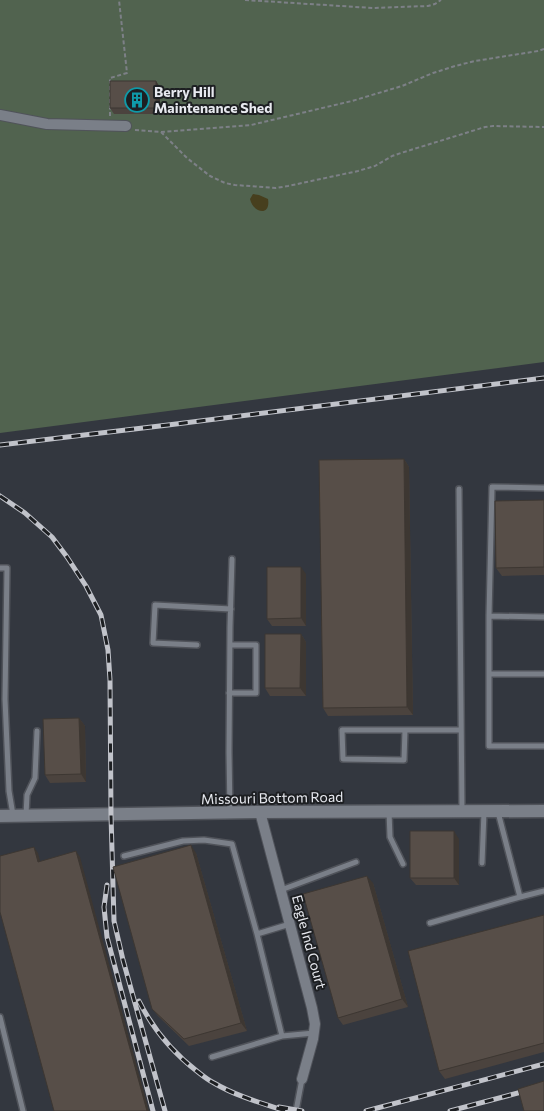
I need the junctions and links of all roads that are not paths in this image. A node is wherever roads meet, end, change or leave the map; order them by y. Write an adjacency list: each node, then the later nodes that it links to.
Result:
1 (0, 115): 2 (street)
2 (126, 126)
3 (544, 488): 8 (lane)
4 (459, 489): 16 (lane)
5 (232, 559): 7 (lane)
6 (0, 568): 19 (lane)
7 (231, 609): 10 (lane); 11 (lane)
8 (489, 616): 9 (lane); 12 (lane)
9 (544, 617)
10 (230, 644): 14 (lane); 14 (lane)
11 (197, 645)
12 (489, 674): 13 (lane); 20 (lane)
13 (544, 674)
14 (229, 693): 27 (lane)
15 (405, 730): 15 (lane); 16 (lane)
16 (461, 730): 21 (lane)
17 (37, 731): 29 (lane)
18 (0, 736): 19 (lane)
19 (7, 736): 29 (lane)
20 (544, 746)
21 (462, 811): 22 (street, Missouri Bottom Road); 26 (street, Missouri Bottom Road)
22 (484, 811): 23 (street, Missouri Bottom Road); 32 (lane)
23 (498, 811): 24 (street, Missouri Bottom Road); 36 (lane)
24 (544, 811)
25 (260, 812): 26 (street, Missouri Bottom Road); 27 (street, Missouri Bottom Road); 34 (street, Eagle Ind Court)
26 (389, 812): 33 (lane)
27 (230, 813): 29 (street, Missouri Bottom Road)
28 (0, 816): 29 (street, Missouri Bottom Road)
29 (20, 816)
30 (124, 856): 39 (lane)
31 (356, 862): 34 (lane)
32 (482, 863)
33 (403, 864)
34 (281, 890): 38 (street, Eagle Ind Court)
35 (544, 891): 36 (lane)
36 (520, 897): 37 (lane)
37 (430, 923)
38 (290, 924): 39 (lane); 41 (street, Eagle Ind Court)
39 (257, 934): 42 (lane)
40 (0, 1017): 45 (lane)
41 (314, 1033): 42 (lane); 44 (street, Eagle Ind Court)
42 (282, 1036): 43 (lane)
43 (212, 1057)
44 (302, 1079): 46 (lane)
45 (24, 1111)
46 (296, 1111)

